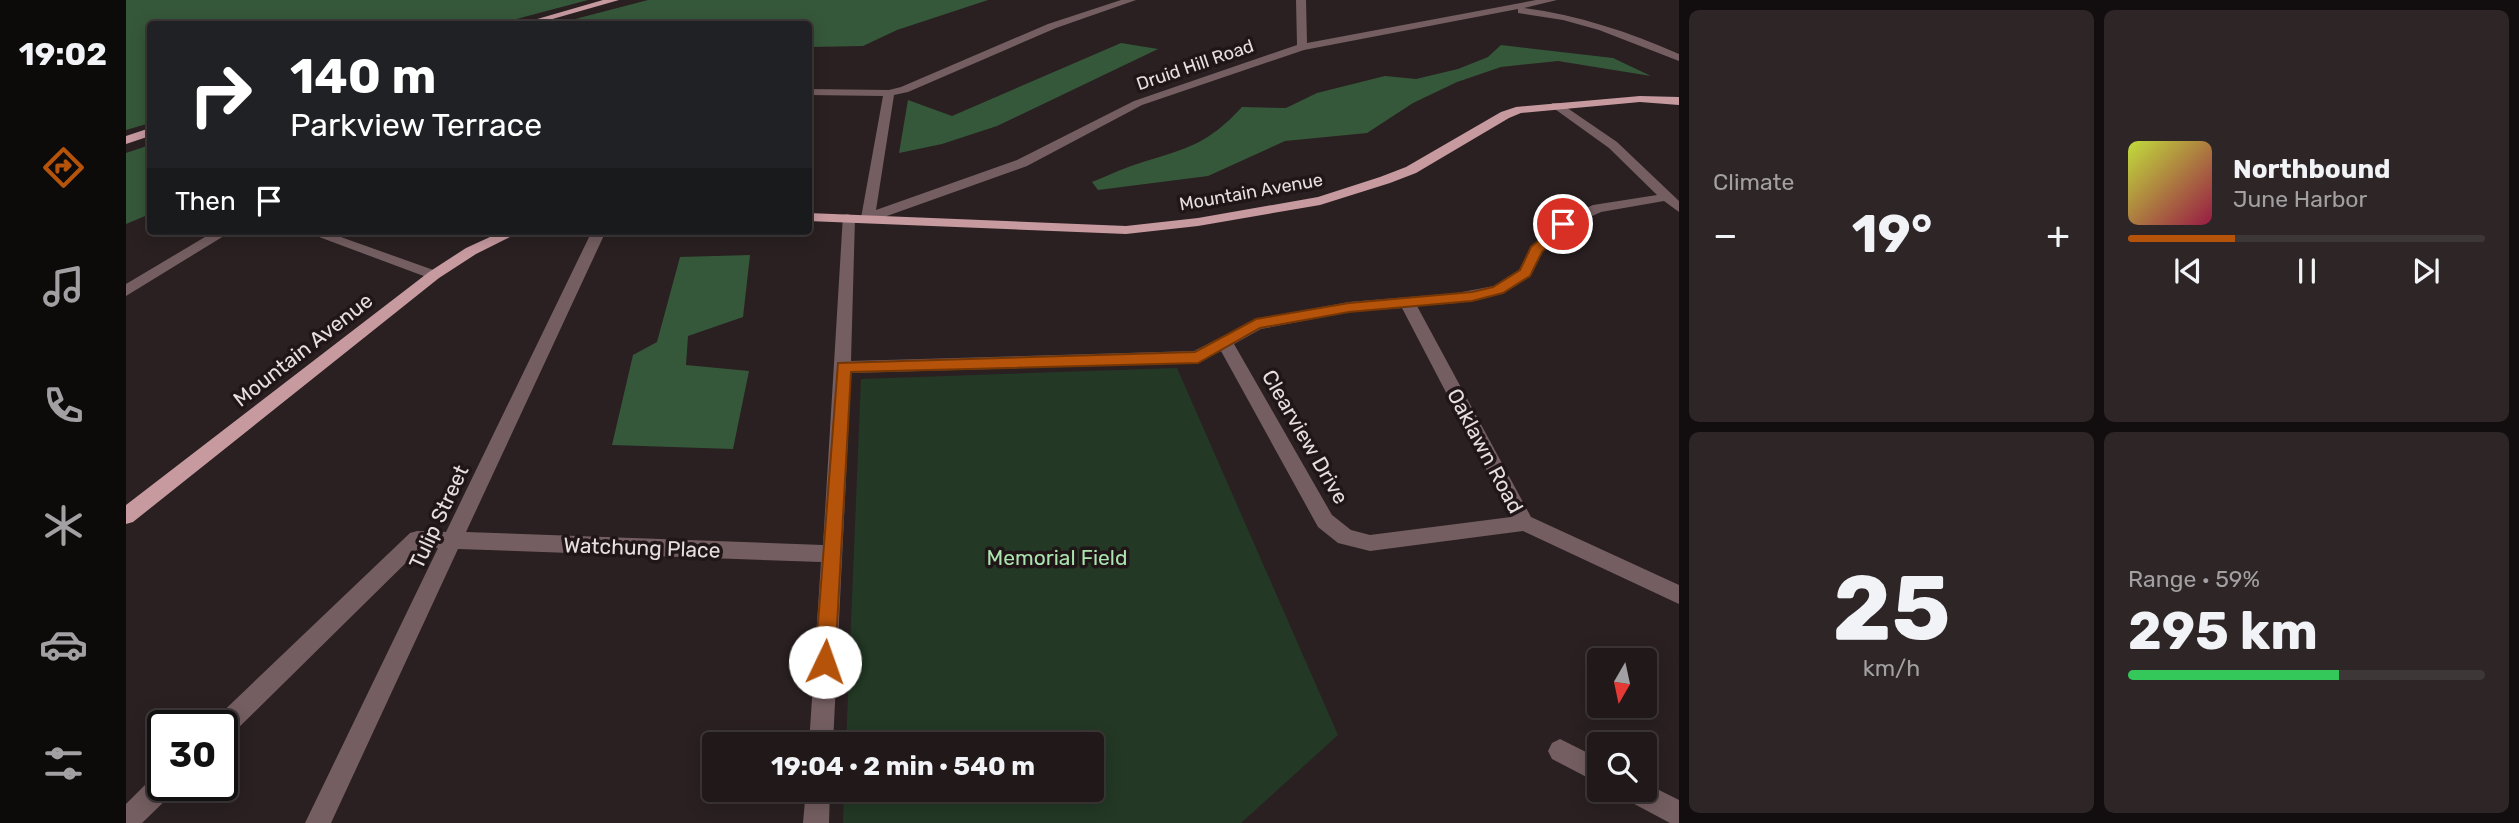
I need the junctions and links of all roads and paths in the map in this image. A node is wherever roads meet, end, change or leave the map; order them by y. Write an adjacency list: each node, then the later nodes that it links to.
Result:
1 (614, 0): 8 (main road)
2 (1131, 0): 12 (street)
3 (1301, 0): 9 (street)
4 (1552, 0): 6 (street, Druid Hill Road)
5 (1558, 0): 7 (street)
6 (1501, 10): 7 (street); 9 (street, Druid Hill Road)
7 (1563, 16): 10 (street)
8 (536, 21)
9 (1302, 47): 20 (street, Druid Hill Road)
10 (1679, 58)
11 (812, 92): 12 (street)
12 (889, 93): 20 (street)
13 (1679, 101): 14 (main road, Mountain Avenue)
14 (1556, 105): 17 (street); 20 (main road, Mountain Avenue)
15 (147, 133): 16 (main road)
16 (126, 140)
17 (1673, 203): 27 (street)
18 (812, 217): 19 (main road, Mountain Avenue)
19 (848, 218): 20 (main road, Mountain Avenue); 29 (street)
20 (868, 218)
21 (218, 235): 26 (street)
22 (321, 235): 25 (street)
23 (506, 235): 25 (main road, Mountain Avenue)
24 (597, 235): 32 (street, Tulip Street)
25 (434, 275): 30 (main road, Mountain Avenue)
26 (126, 291)
27 (1407, 302): 28 (street); 31 (street, Oaklawn Road)
28 (1225, 343): 29 (street); 31 (street, Clearview Drive)
29 (843, 367): 33 (street)
30 (126, 516)
31 (1524, 523): 34 (street, Oaklawn Road)
32 (453, 540): 33 (street, Watchung Place); 35 (street, Watchung Place); 44 (street, Tulip Street)
33 (832, 554): 36 (street)
34 (1679, 595)
35 (238, 712)
36 (822, 732)
37 (1560, 751): 38 (street)
38 (1587, 765)
39 (147, 801): 43 (street)
40 (817, 802): 45 (street)
41 (1656, 802): 42 (street)
42 (1679, 814)
43 (126, 821)
44 (318, 823)
45 (816, 823)

